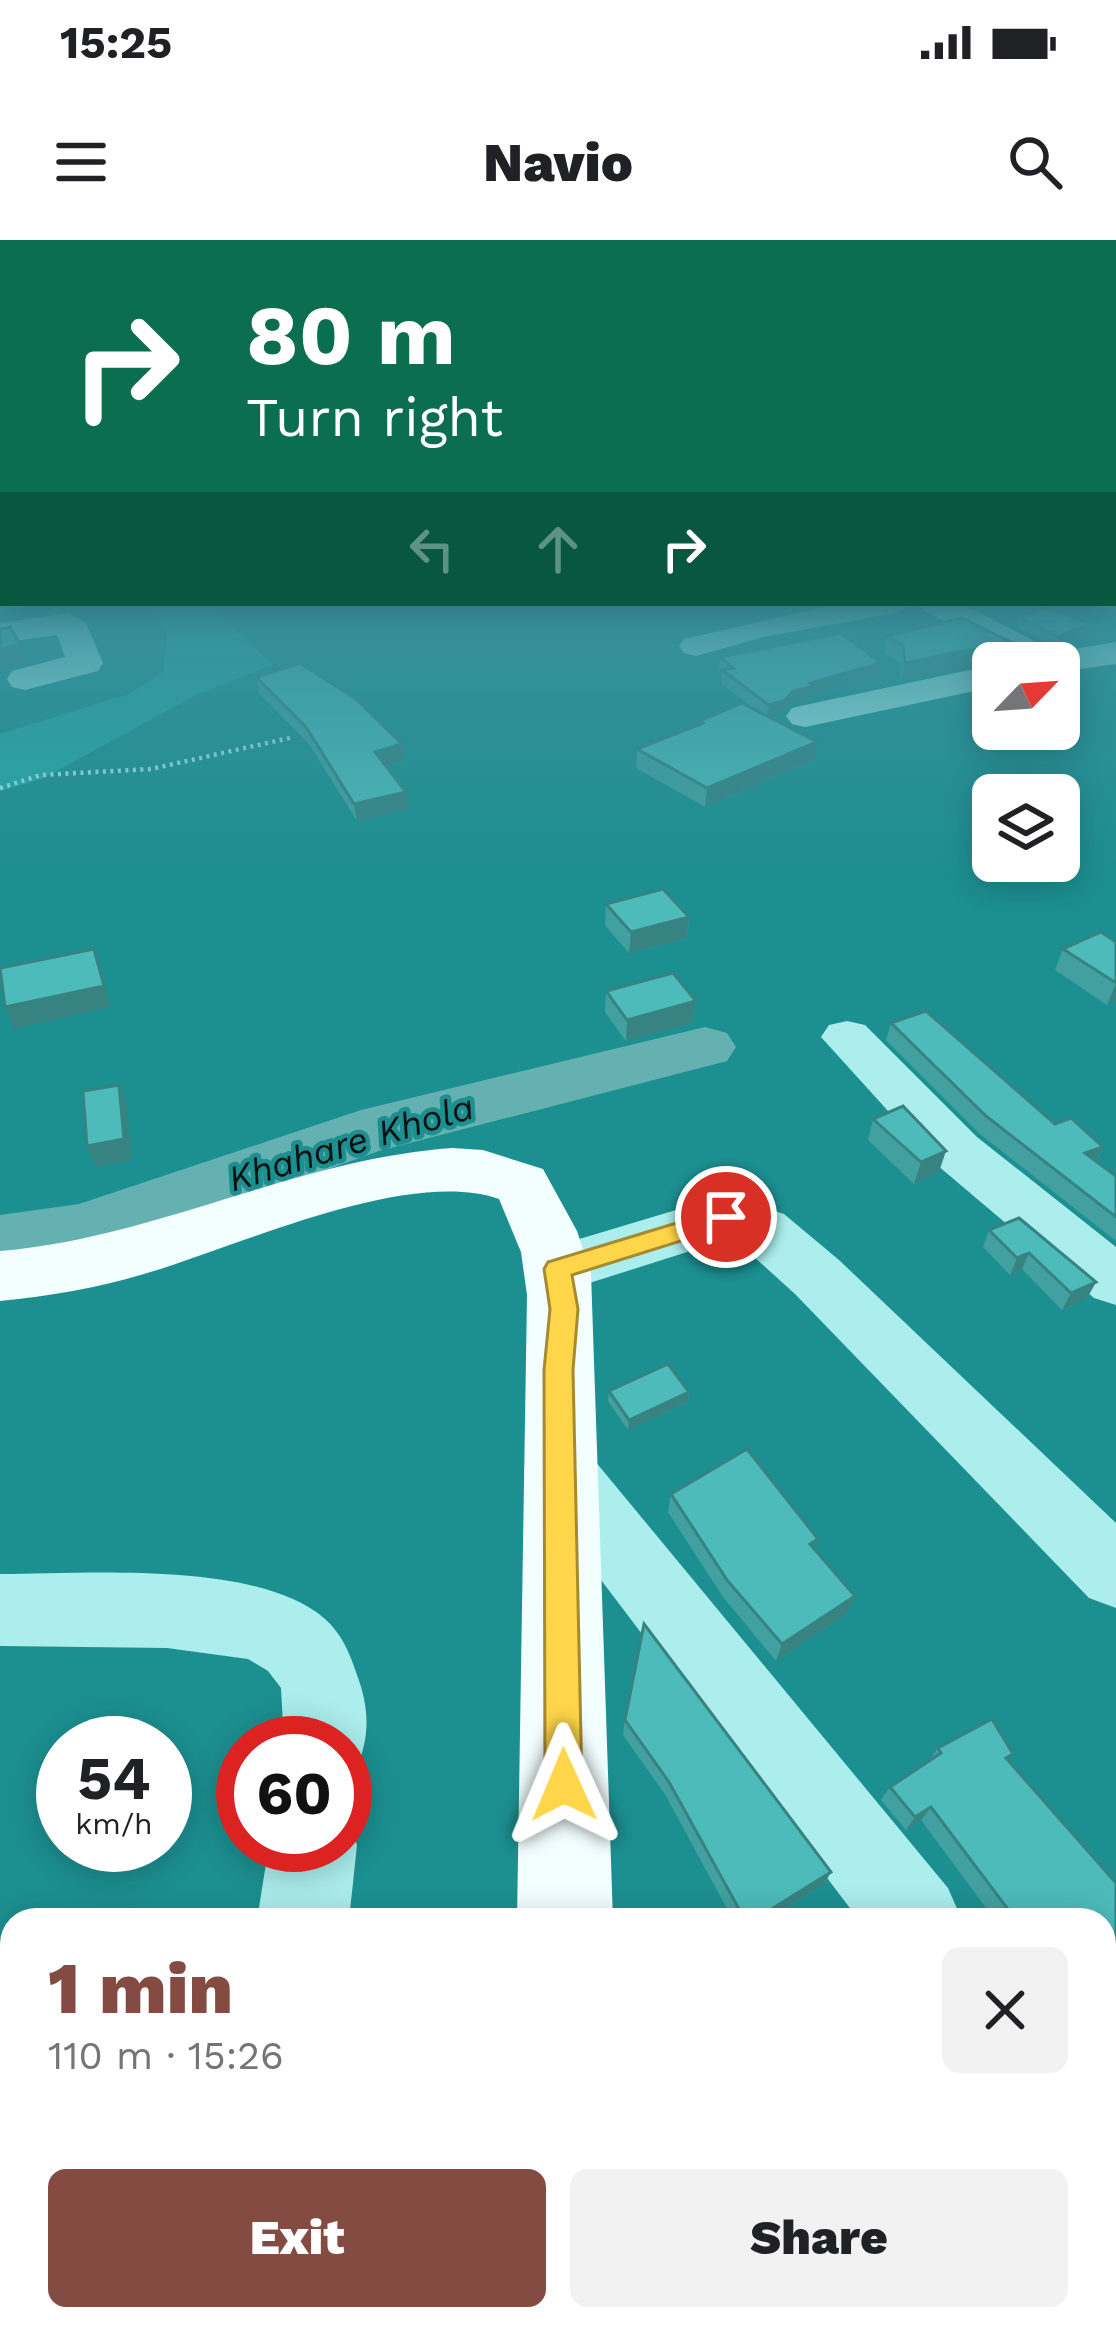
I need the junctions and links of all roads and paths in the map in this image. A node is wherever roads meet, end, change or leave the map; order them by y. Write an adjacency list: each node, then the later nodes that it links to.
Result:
1 (925, 691): 2 (street)
2 (805, 716)
3 (294, 737): 4 (path)
4 (0, 788)
5 (847, 1037): 8 (street)
6 (558, 1269): 7 (main road); 9 (main road); 10 (street)
7 (0, 1276)
8 (1116, 1281)
9 (560, 1471): 15 (main road); 16 (street)
10 (1116, 1573)
11 (0, 1610): 12 (street)
12 (327, 1716)
13 (310, 1872): 14 (street)
14 (305, 1908)
15 (565, 1908)
16 (906, 1908)

